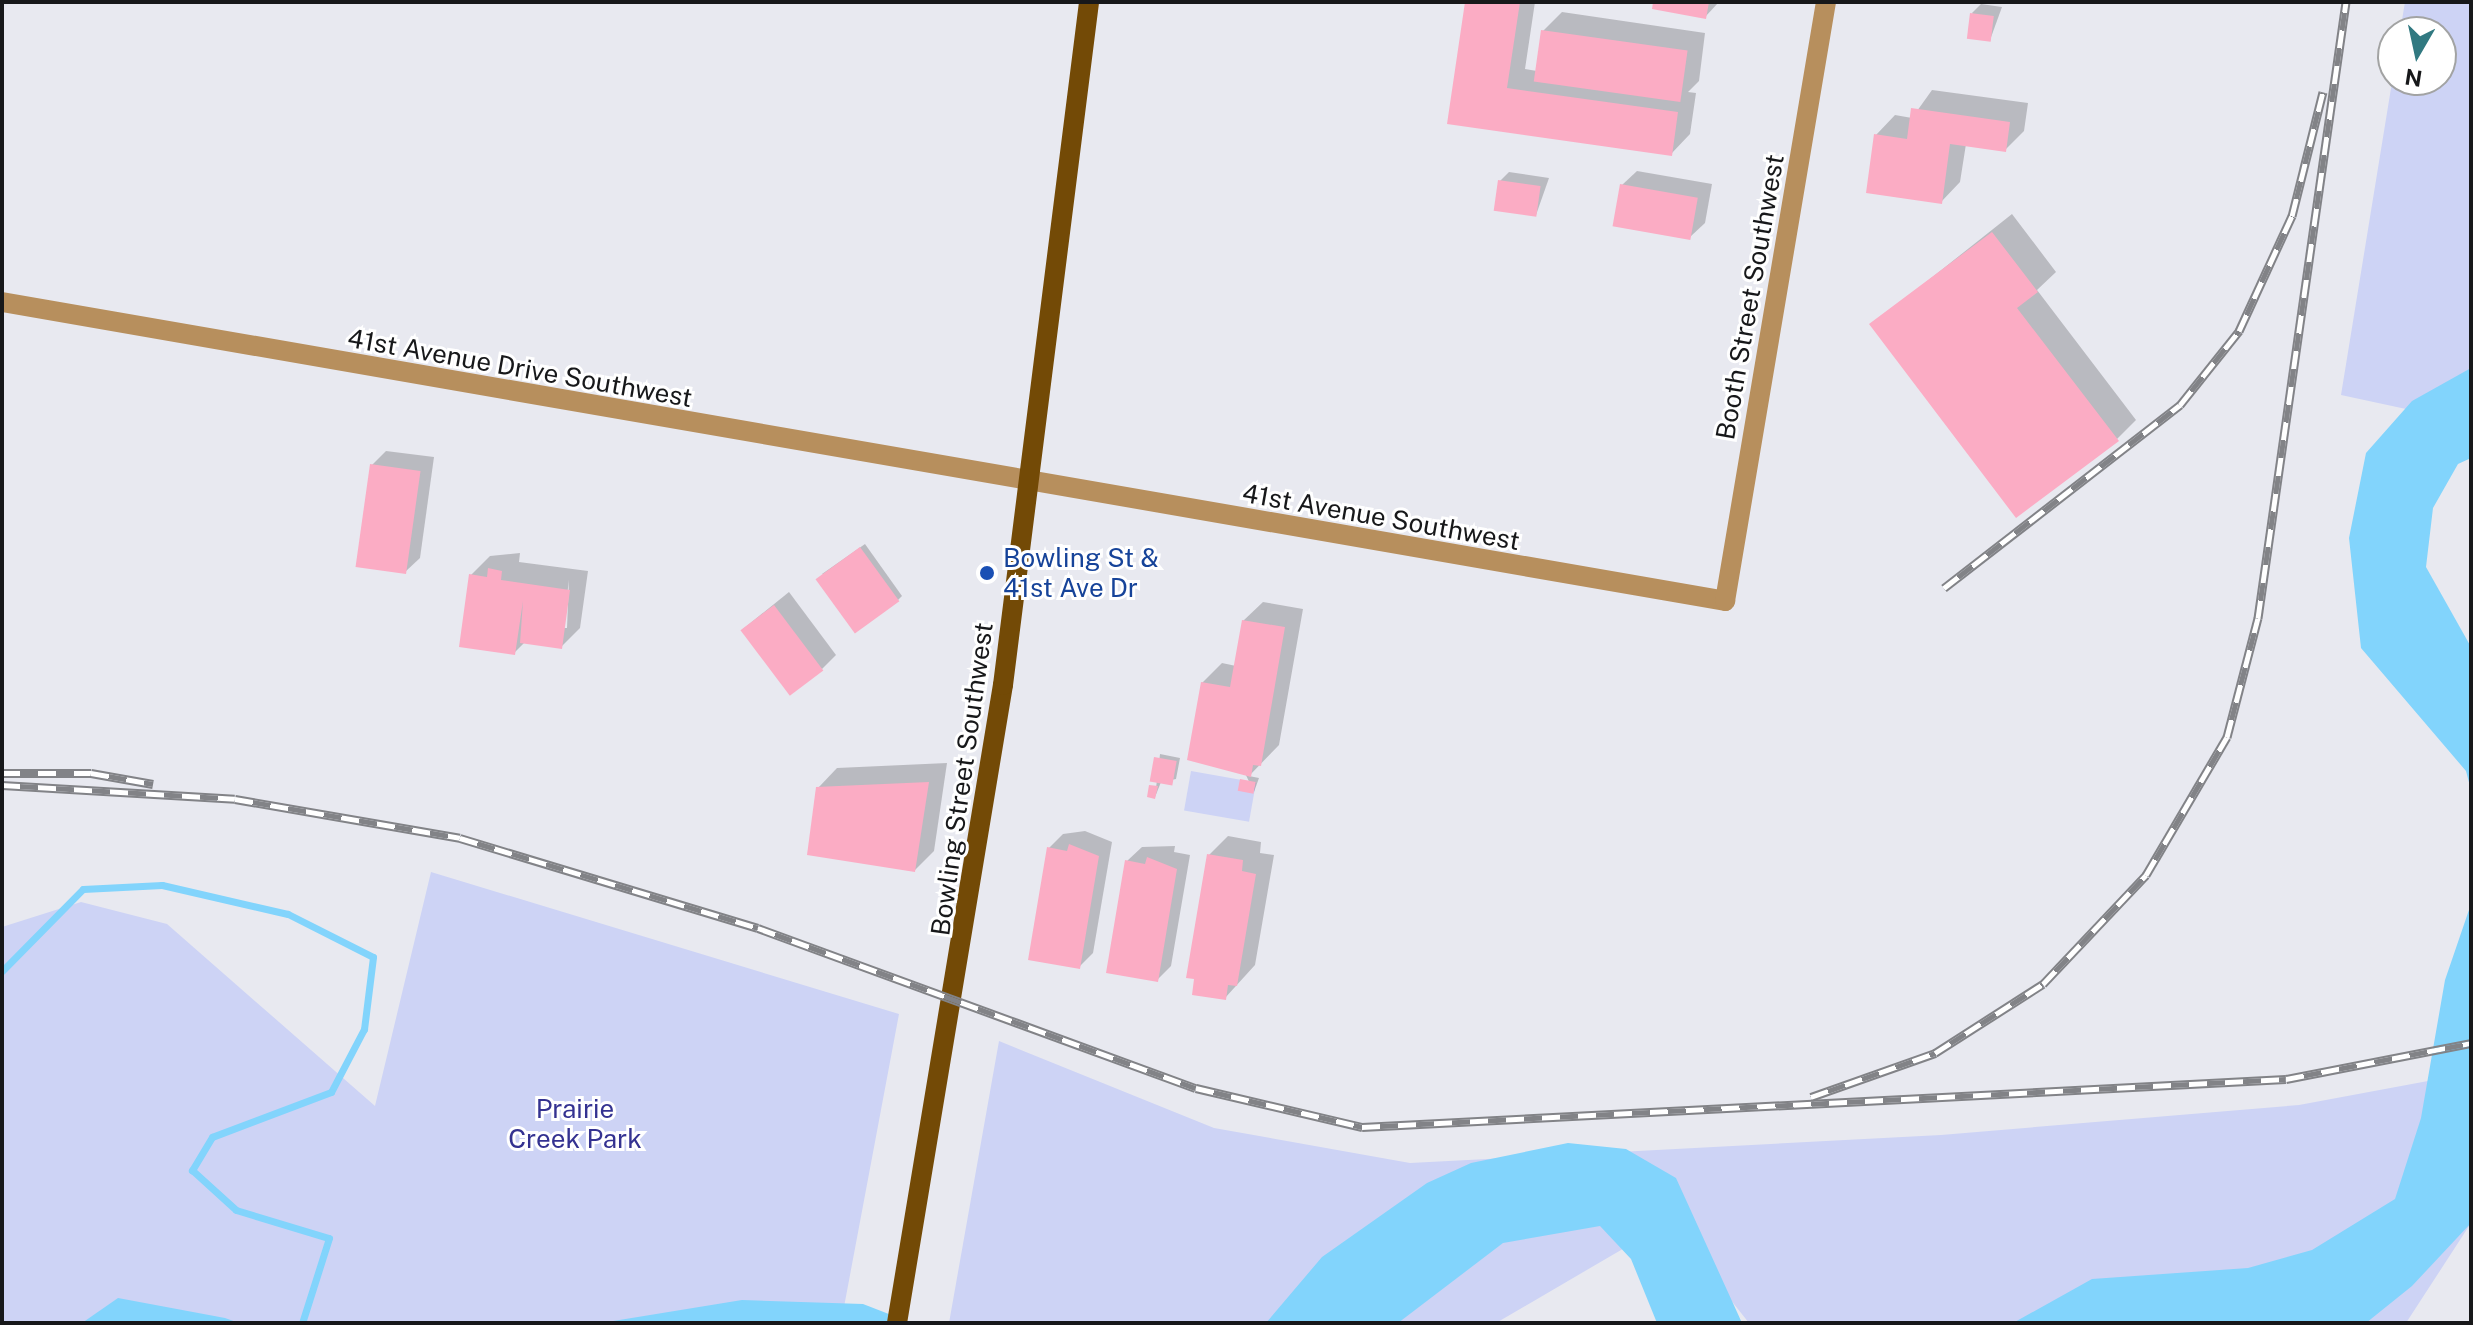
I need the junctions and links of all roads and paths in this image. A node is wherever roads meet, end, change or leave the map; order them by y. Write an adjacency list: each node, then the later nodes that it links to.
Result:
1 (1089, 2): 4 (main road, Bowling Street Southwest)
2 (1826, 2): 5 (street, Booth Street Southwest)
3 (2, 302): 4 (street, 41st Avenue Drive Southwest)
4 (1029, 482): 5 (street, 41st Avenue Southwest); 6 (main road, Bowling Street Southwest)
5 (1725, 601)
6 (897, 1323)

